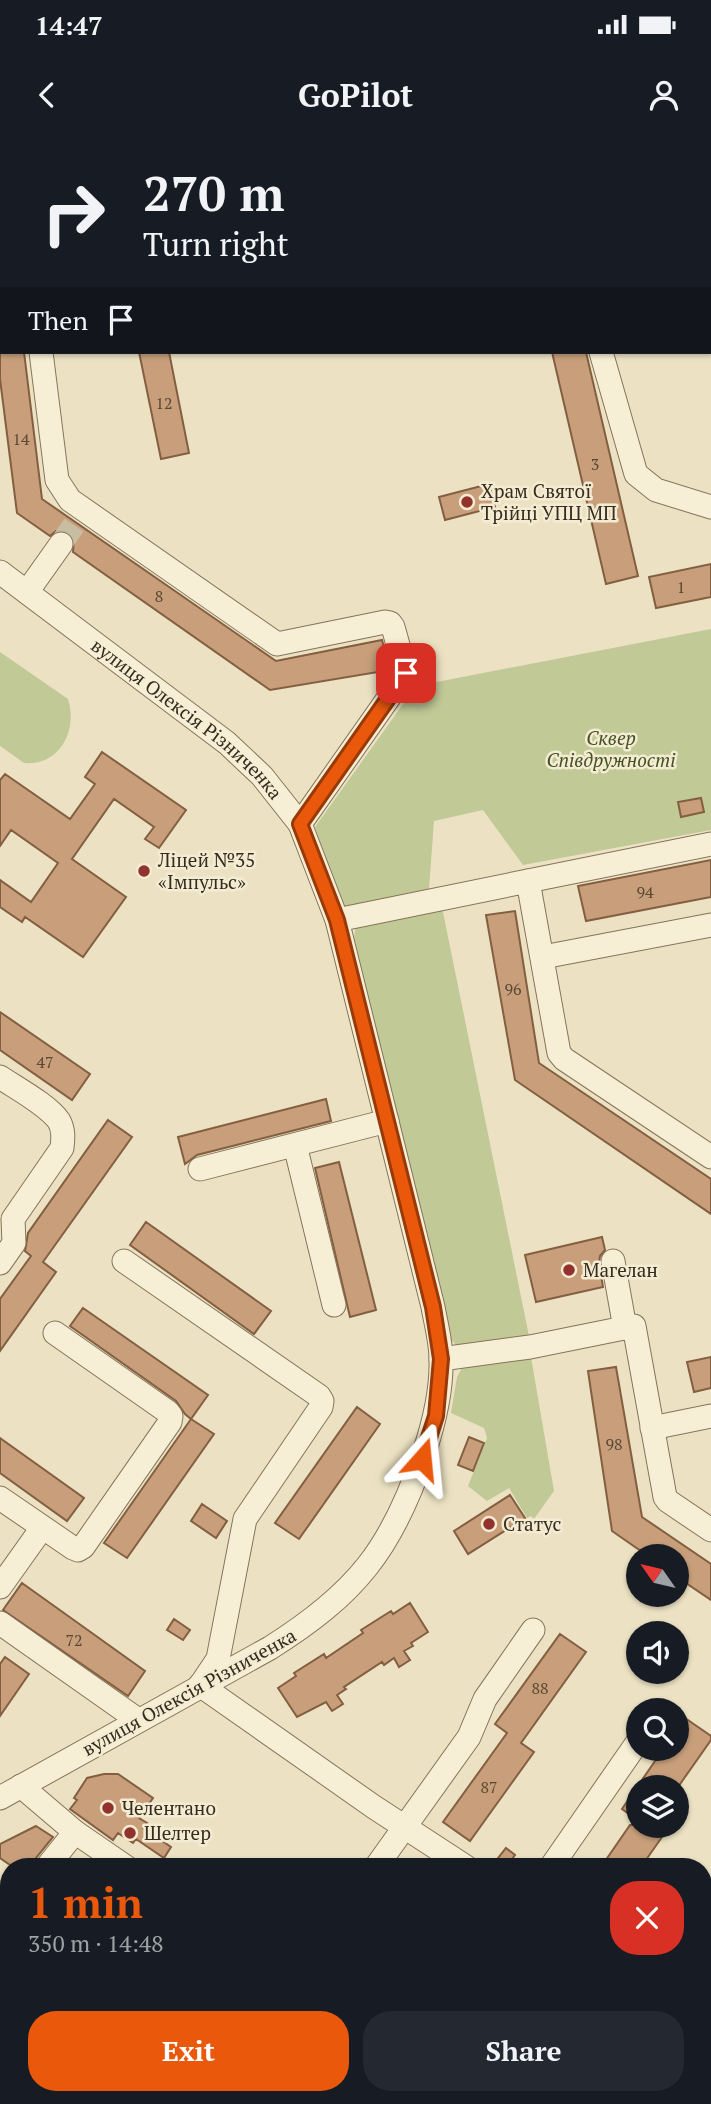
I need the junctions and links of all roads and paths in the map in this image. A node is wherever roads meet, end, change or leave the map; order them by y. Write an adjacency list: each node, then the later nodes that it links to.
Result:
1 (41, 354): 7 (street)
2 (602, 354): 3 (street)
3 (711, 507)
4 (61, 544): 6 (street)
5 (0, 572): 6 (street, вулиця Олексія Різниченка)
6 (27, 592): 7 (street, вулиця Олексія Різниченка)
7 (300, 824): 10 (street, вулиця Олексія Різниченка)
8 (711, 844): 9 (street)
9 (528, 881): 10 (street); 12 (street)
10 (337, 920): 14 (street, вулиця Олексія Різниченка)
11 (711, 925): 12 (street)
12 (543, 957): 16 (street)
13 (0, 1077): 20 (street)
14 (387, 1121): 15 (street); 24 (street, вулиця Олексія Різниченка)
15 (295, 1144): 17 (street); 21 (street)
16 (711, 1157)
17 (201, 1169)
18 (124, 1261): 33 (street)
19 (613, 1261): 22 (street)
20 (0, 1263)
21 (334, 1305)
22 (625, 1328): 24 (street); 26 (street)
23 (55, 1333): 28 (street)
24 (441, 1359): 33 (street, вулиця Олексія Різниченка)
25 (711, 1416): 26 (street)
26 (652, 1428): 29 (street)
27 (0, 1498): 28 (street)
28 (42, 1528): 30 (street)
29 (711, 1531)
30 (0, 1587)
31 (1, 1625): 34 (street)
32 (533, 1630): 38 (street)
33 (200, 1685): 34 (street, вулиця Олексія Різниченка); 38 (street)
34 (138, 1720): 36 (street, вулиця Олексія Різниченка)
35 (626, 1759): 44 (street)
36 (22, 1786): 37 (street, вулиця Олексія Різниченка); 39 (street)
37 (0, 1798)
38 (405, 1826): 42 (street); 43 (street)
39 (75, 1832): 40 (street); 41 (street)
40 (54, 1858)
41 (113, 1858)
42 (382, 1858)
43 (453, 1858)
44 (557, 1858)

